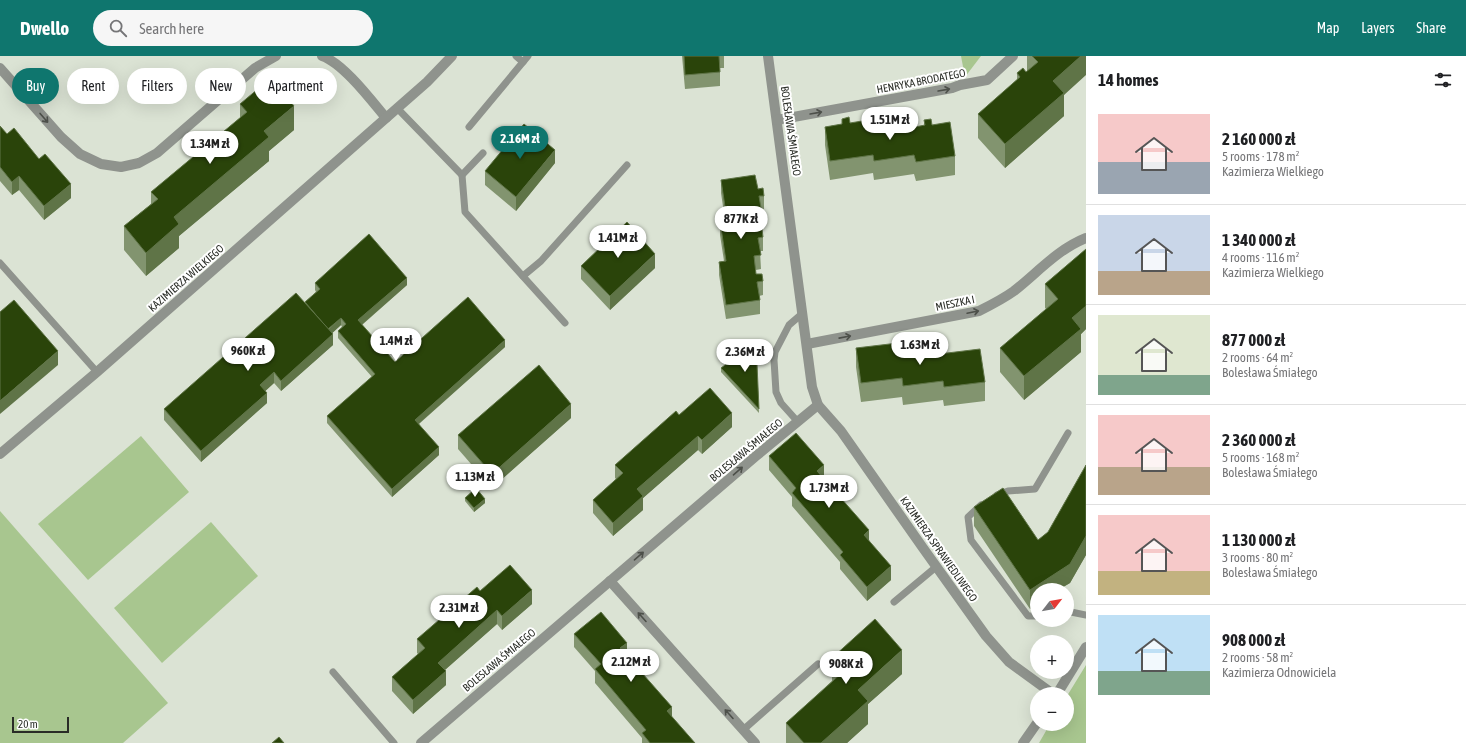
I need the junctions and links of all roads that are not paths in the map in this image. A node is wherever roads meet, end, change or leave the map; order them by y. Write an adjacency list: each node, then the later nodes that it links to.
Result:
1 (276, 56): 9 (street, one-way to 1)
2 (322, 56): 11 (street)
3 (452, 56): 10 (street, KAZIMIERZA WIELKIEGO)
4 (516, 56): 8 (lane)
5 (528, 56): 8 (lane)
6 (768, 56): 12 (street, BOLESŁAWA ŚMIAŁEGO)
7 (1013, 56): 12 (street, HENRYKA BRODATEGO, one-way to 7)
8 (523, 62): 13 (lane)
9 (0, 68)
10 (397, 108): 11 (street, KAZIMIERZA WIELKIEGO); 16 (lane)
11 (386, 118): 23 (street, KAZIMIERZA WIELKIEGO)
12 (777, 120): 20 (street, BOLESŁAWA ŚMIAŁEGO)
13 (469, 127)
14 (483, 153): 16 (lane)
15 (627, 165): 19 (lane)
16 (462, 175): 19 (lane)
17 (1086, 238): 22 (street, MIESZKA I, one-way to 17)
18 (0, 263): 23 (lane)
19 (523, 276): 21 (lane)
20 (803, 313): 22 (street, BOLESŁAWA ŚMIAŁEGO); 25 (lane)
21 (565, 323)
22 (807, 344): 24 (street, BOLESŁAWA ŚMIAŁEGO)
23 (97, 372): 27 (street, KAZIMIERZA WIELKIEGO)
24 (818, 406): 25 (street, BOLESŁAWA ŚMIAŁEGO); 28 (street, KAZIMIERZA SPRAWIEDLIWEGO)
25 (798, 422): 29 (street, BOLESŁAWA ŚMIAŁEGO, one-way to 25)
26 (1068, 433): 33 (lane)
27 (0, 454)
28 (936, 566): 30 (lane); 37 (street, KAZIMIERZA SPRAWIEDLIWEGO)
29 (610, 582): 39 (street, one-way to 29); 42 (street, BOLESŁAWA ŚMIAŁEGO)
30 (894, 602)
31 (1074, 612): 32 (lane)
32 (1086, 615)
33 (1030, 616)
34 (1086, 647): 38 (street)
35 (818, 664): 39 (lane)
36 (333, 672): 41 (lane)
37 (1043, 687)
38 (1061, 687)
39 (743, 730): 43 (street)
40 (1032, 731): 44 (street)
41 (394, 743)
42 (421, 743)
43 (754, 743)
44 (1023, 743)

